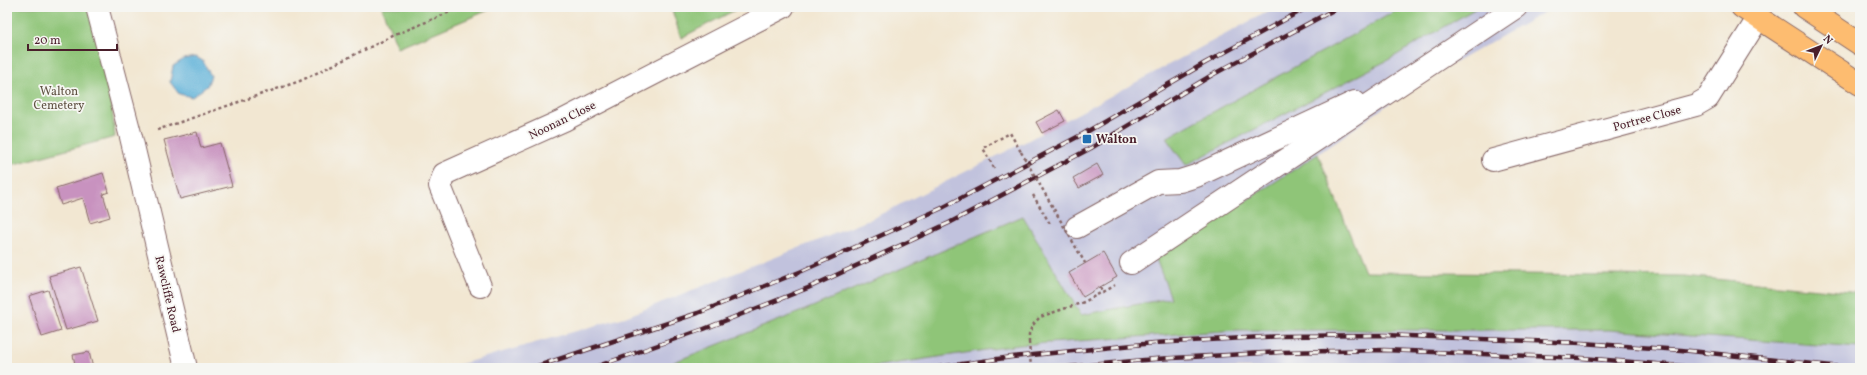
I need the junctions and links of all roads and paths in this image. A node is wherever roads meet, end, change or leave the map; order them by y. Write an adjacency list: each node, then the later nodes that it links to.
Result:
1 (97, 7): 10 (street, Rawcliffe Road)
2 (462, 7): 10 (path)
3 (783, 7): 18 (street, Noonan Close)
4 (1516, 7): 8 (street)
5 (1804, 7): 7 (main road)
6 (1751, 12): 9 (main road); 11 (street, Portree Close)
7 (1860, 44)
8 (1420, 72): 15 (street); 17 (street)
9 (1860, 84)
10 (131, 137): 21 (street, Rawcliffe Road)
11 (1493, 160)
12 (994, 168): 16 (path, bridge)
13 (1034, 195): 14 (path)
14 (1041, 207)
15 (1077, 227)
16 (1085, 263)
17 (1125, 272): 20 (path)
18 (480, 286)
19 (1100, 287): 20 (path)
20 (1103, 293): 22 (path, bridge)
21 (186, 368)
22 (1031, 368)

